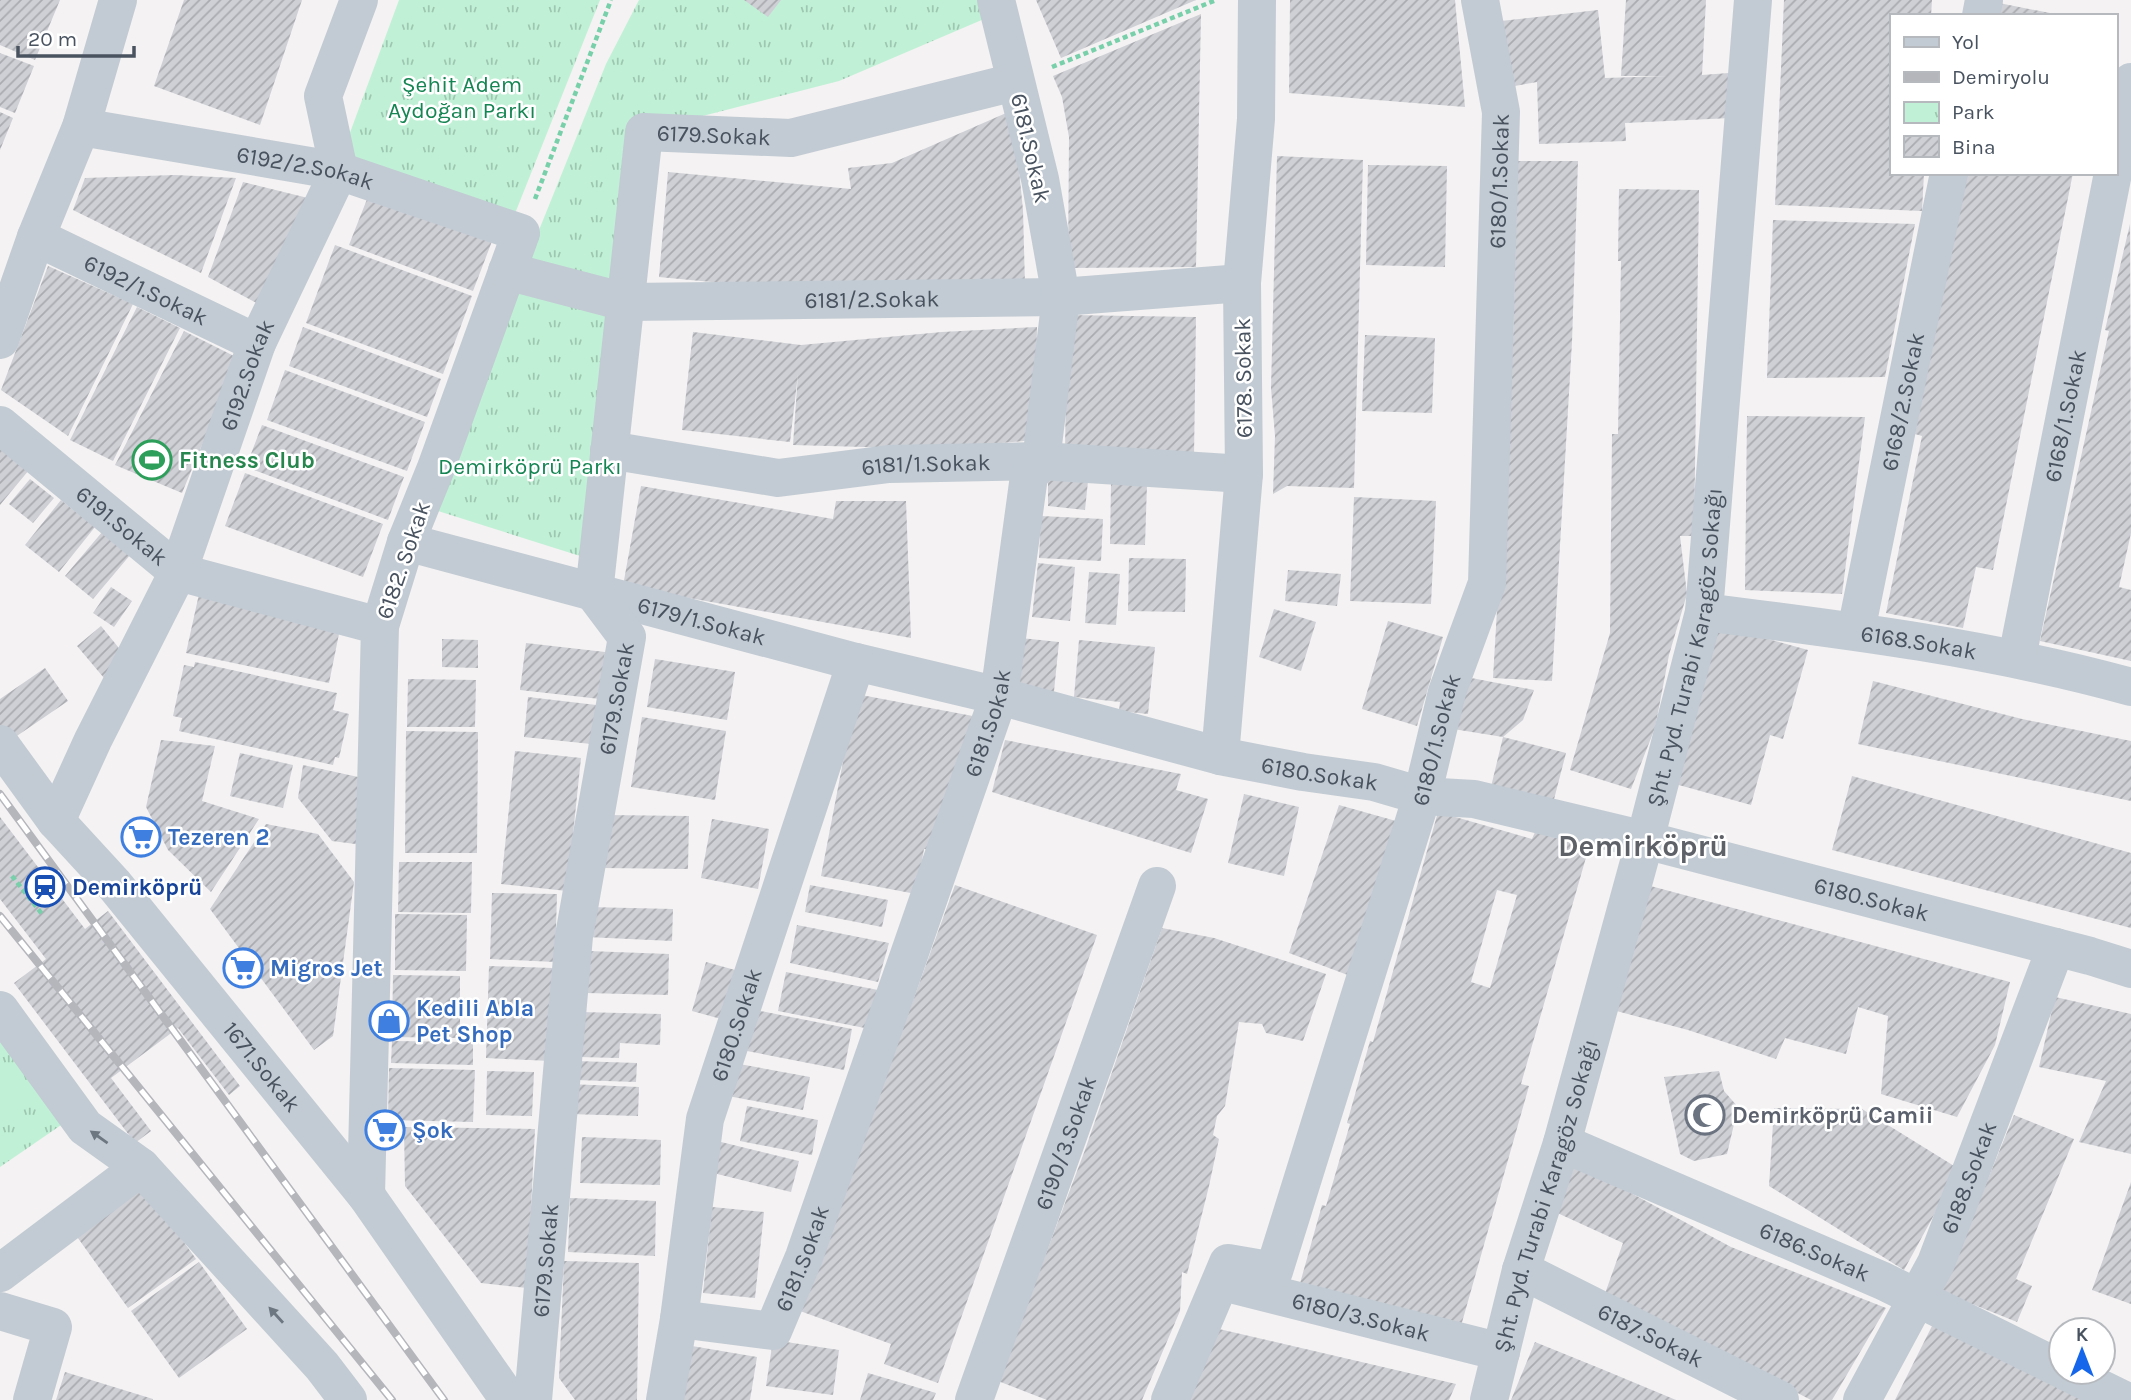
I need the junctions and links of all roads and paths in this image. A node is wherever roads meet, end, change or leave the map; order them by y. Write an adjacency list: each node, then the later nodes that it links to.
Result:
1 (118, 0): 11 (street)
2 (359, 0): 13 (street)
3 (611, 0): 16 (path)
4 (996, 0): 9 (street, 6181.Sokak)
5 (1216, 0): 9 (path)
6 (1257, 0): 19 (street, 6178. Sokak)
7 (1480, 0): 40 (street, 6180/1.Sokak)
8 (1753, 0): 31 (street, Şht. Pyd. Turabi Karagöz Sokağı)
9 (1015, 82): 20 (street, 6181.Sokak); 21 (street, 6179.Sokak)
10 (2131, 82): 12 (street)
11 (81, 127): 13 (street, 6192/2.Sokak); 17 (street)
12 (2117, 151)
13 (339, 172): 16 (street, 6192/2.Sokak); 23 (street, 6192.Sokak)
14 (1949, 175): 33 (street, 6168/2.Sokak)
15 (2113, 175): 34 (street, 6168/1.Sokak)
16 (521, 233): 18 (street, 6182. Sokak)
17 (36, 237): 22 (street); 23 (street, 6192/1.Sokak)
18 (507, 271): 21 (street, 6181/2.Sokak); 28 (street, 6182. Sokak)
19 (1242, 283): 20 (street, 6181/2.Sokak); 27 (street, 6178. Sokak)
20 (1061, 296): 21 (street, 6181/2.Sokak); 26 (street, 6181.Sokak)
21 (625, 302): 25 (street, 6179.Sokak)
22 (0, 340)
23 (257, 343): 29 (street, 6192.Sokak)
24 (0, 425): 29 (street, 6191.Sokak)
25 (609, 450): 26 (street, 6181/1.Sokak); 30 (street, 6179.Sokak)
26 (1041, 461): 27 (street, 6181/1.Sokak); 37 (street, 6181.Sokak)
27 (1244, 474): 39 (street, 6178. Sokak)
28 (406, 542): 30 (street, 6179/1.Sokak); 32 (street, 6182. Sokak)
29 (178, 572): 32 (street, 6191.Sokak); 41 (street, 6192.Sokak)
30 (594, 593): 35 (street, 6179/1.Sokak); 65 (street, 6179.Sokak)
31 (1704, 611): 33 (street, 6168.Sokak); 42 (street, Şht. Pyd. Turabi Karagöz Sokağı)
32 (380, 626): 51 (street, 6182. Sokak)
33 (1856, 631): 34 (street, 6168.Sokak)
34 (2017, 658): 36 (street, 6168.Sokak)
35 (856, 662): 37 (street, 6179/1.Sokak); 57 (street, 6180.Sokak)
36 (2131, 687)
37 (999, 696): 39 (street, 6180.Sokak); 57 (street, 6181.Sokak)
38 (0, 744): 41 (street, 1671.Sokak)
39 (1220, 756): 40 (street, 6180.Sokak)
40 (1422, 796): 42 (street, 6180.Sokak); 54 (street, 6180/1.Sokak)
41 (56, 821): 51 (street, 1671.Sokak)
42 (1645, 840): 46 (street, 6180.Sokak); 49 (street, Şht. Pyd. Turabi Karagöz Sokağı)
43 (12, 876): 45 (path)
44 (1157, 886): 67 (street, 6190/3.Sokak)
45 (42, 914)
46 (2056, 947): 47 (street, 6180.Sokak); 55 (street, 6188.Sokak)
47 (2131, 969)
48 (0, 1010): 50 (street, one-way to 48)
49 (1562, 1143): 52 (street, Şht. Pyd. Turabi Karagöz Sokağı); 55 (street, 6186.Sokak)
50 (141, 1167): 53 (street); 60 (street, one-way to 50)
51 (366, 1195): 64 (street, 1671.Sokak)
52 (1521, 1270): 58 (street, Şht. Pyd. Turabi Karagöz Sokağı); 70 (street, 6187.Sokak)
53 (0, 1273)
54 (1220, 1281): 58 (street, 6180/3.Sokak); 68 (street)
55 (1916, 1297): 59 (street, 6186.Sokak); 71 (street, 6188.Sokak)
56 (0, 1311): 62 (street)
57 (679, 1319): 66 (street, 6180.Sokak)
58 (1501, 1352): 69 (street, Şht. Pyd. Turabi Karagöz Sokağı)
59 (2047, 1362)
60 (317, 1383): 63 (street)
61 (2096, 1386): 72 (street)
62 (32, 1400)
63 (348, 1400)
64 (509, 1400)
65 (533, 1400)
66 (665, 1400)
67 (975, 1400)
68 (1170, 1400)
69 (1489, 1400)
70 (1780, 1400)
71 (1862, 1400)
72 (2124, 1400)

